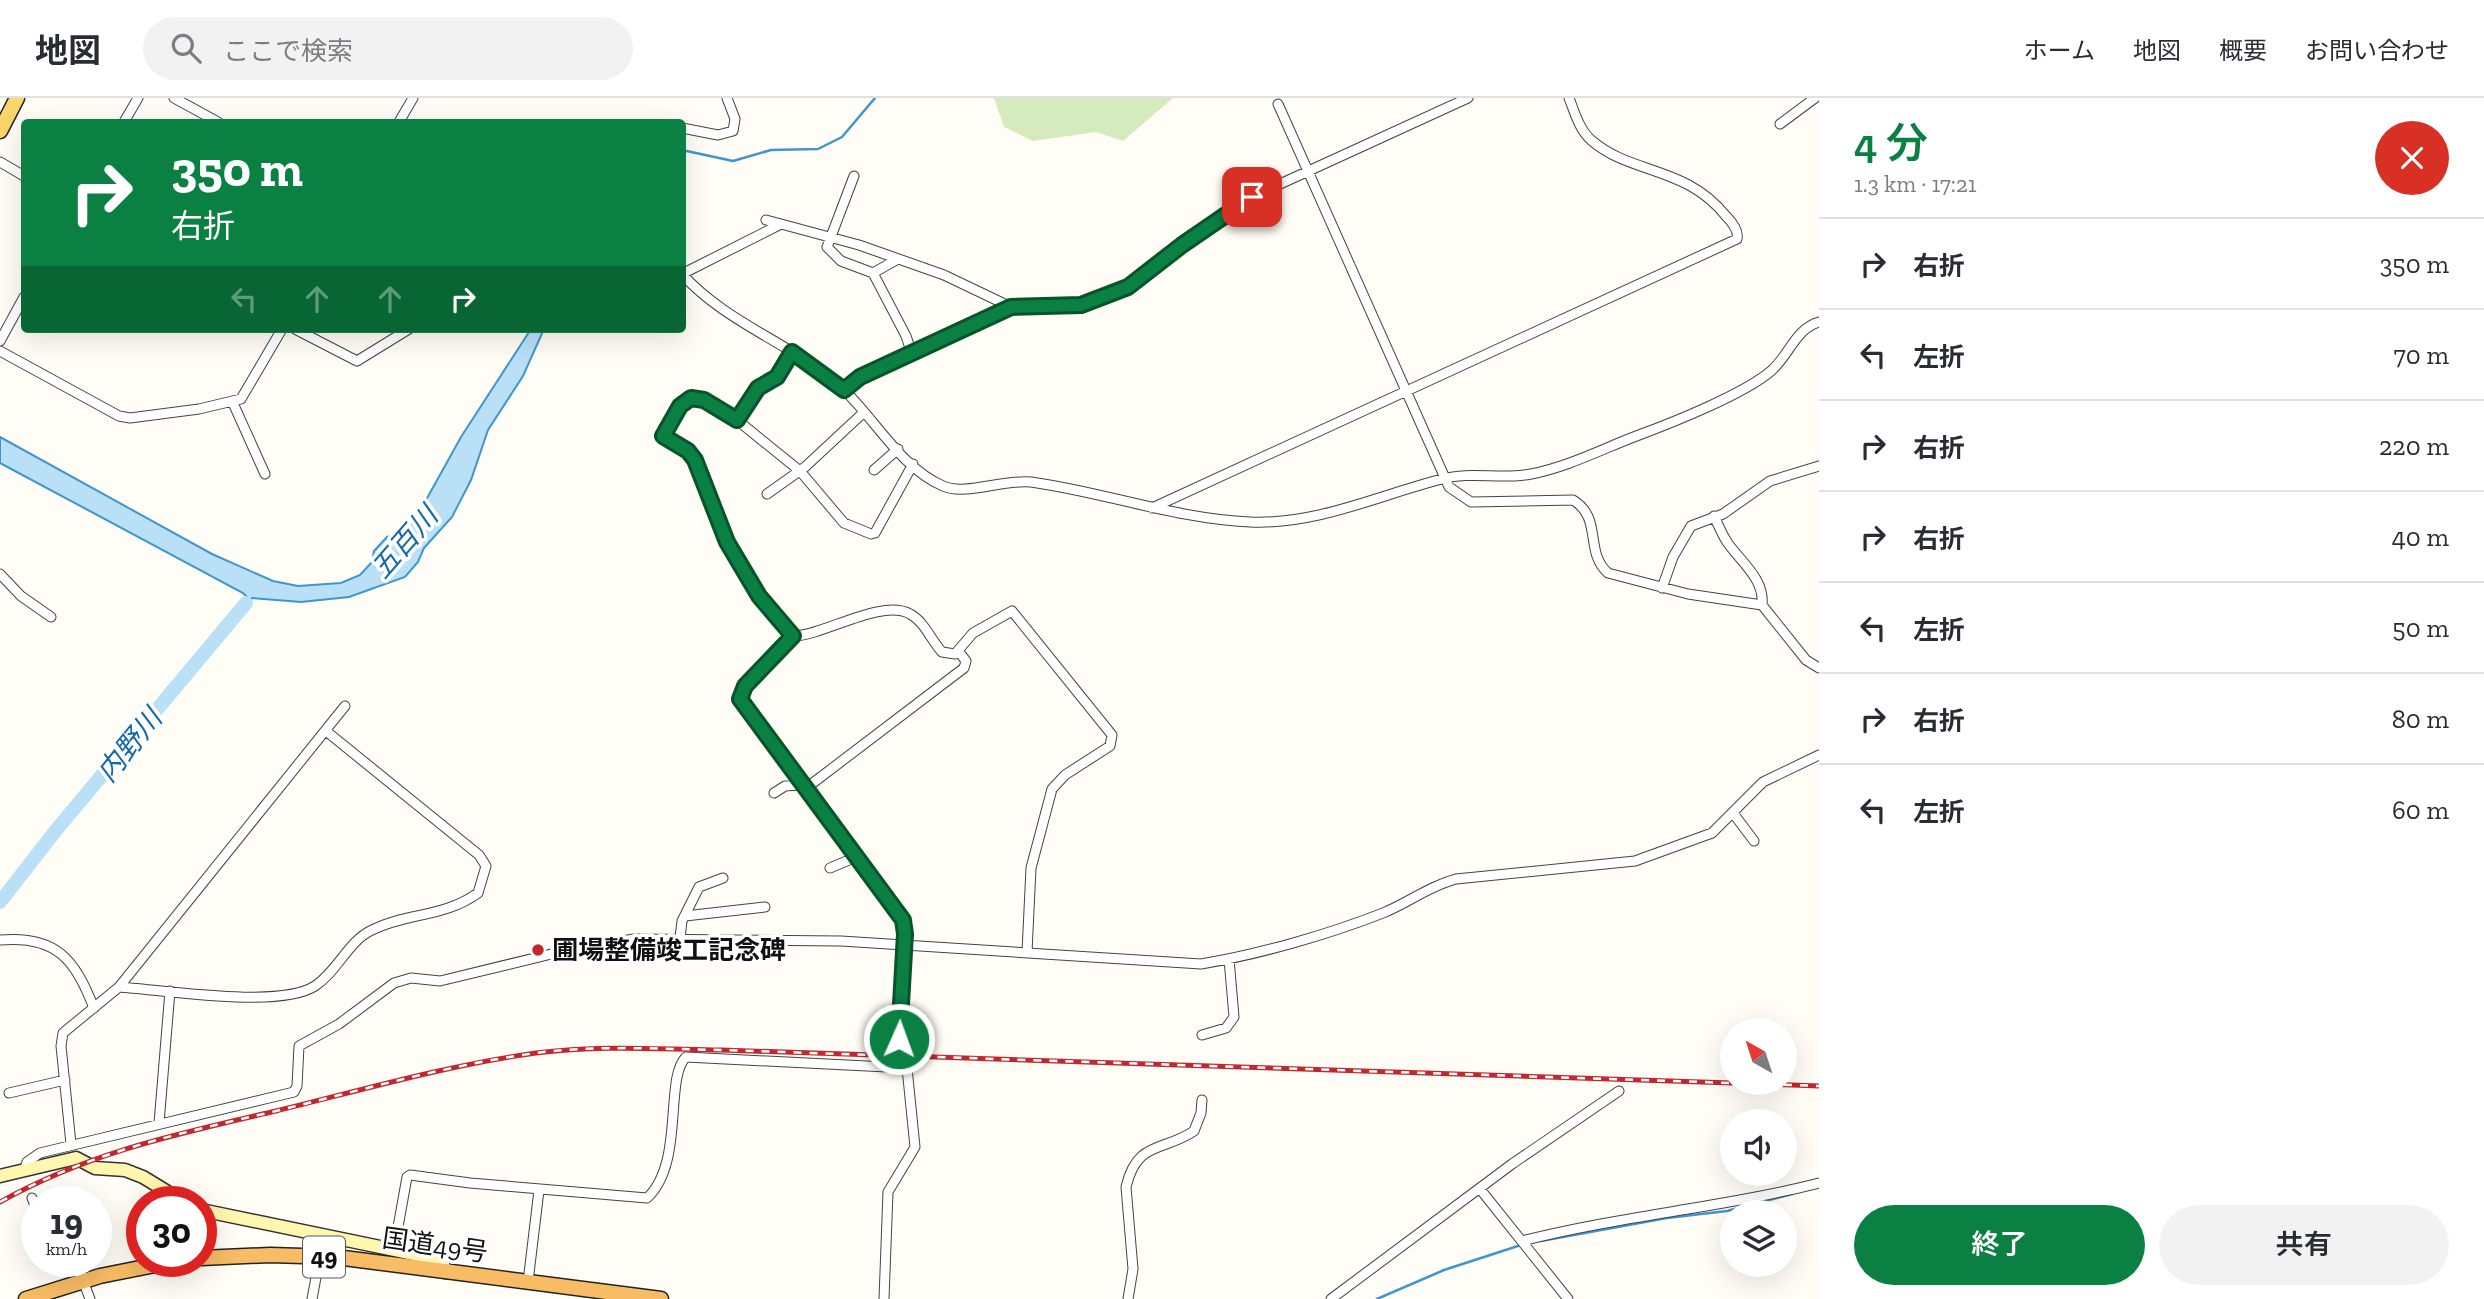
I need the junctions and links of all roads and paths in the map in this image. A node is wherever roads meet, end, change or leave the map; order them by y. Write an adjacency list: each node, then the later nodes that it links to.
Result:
1 (17, 98): 15 (main road)
2 (138, 98): 10 (street)
3 (174, 98): 11 (street)
4 (413, 98): 12 (street)
5 (727, 98): 14 (street)
6 (1468, 98): 17 (street)
7 (1569, 98): 38 (street)
8 (1815, 98): 13 (street)
9 (1278, 104): 17 (street)
10 (126, 119)
11 (212, 119)
12 (401, 119)
13 (1780, 124)
14 (686, 129)
15 (0, 131)
16 (0, 162): 18 (street)
17 (1308, 171): 28 (street); 38 (street)
18 (21, 174)
19 (854, 176): 22 (street)
20 (766, 220): 21 (street)
21 (781, 224): 22 (street); 24 (street)
22 (828, 238): 23 (street); 25 (street)
23 (898, 260): 25 (street); 28 (street)
24 (686, 272)
25 (873, 273): 36 (street)
26 (686, 278): 35 (street)
27 (21, 302): 33 (street)
28 (1011, 307): 36 (street)
29 (1819, 322): 48 (street)
30 (280, 333): 39 (street)
31 (303, 333): 32 (street)
32 (402, 333)
33 (0, 341)
34 (0, 351): 39 (street)
35 (792, 352): 37 (street); 41 (street)
36 (912, 354): 37 (street)
37 (844, 390): 40 (street)
38 (1406, 390): 48 (street); 50 (street)
39 (233, 404): 47 (street)
40 (863, 413): 42 (street); 46 (street)
41 (737, 420): 46 (street); 56 (street)
42 (898, 449): 43 (street); 45 (street)
43 (913, 464): 46 (street); 50 (street)
44 (1819, 466): 51 (street)
45 (874, 470)
46 (800, 471): 49 (street)
47 (265, 474)
48 (1445, 478): 50 (street); 53 (street)
49 (767, 494)
50 (1152, 508)
51 (1714, 516): 53 (street); 54 (street)
52 (0, 574): 55 (street)
53 (1662, 588): 54 (street)
54 (1762, 605): 58 (street)
55 (51, 617)
56 (793, 636): 57 (street); 62 (street)
57 (959, 652): 62 (street); 74 (street)
58 (1819, 668)
59 (345, 706): 60 (street)
60 (326, 731): 76 (street); 77 (street)
61 (1819, 755): 64 (street)
62 (803, 787): 63 (street); 66 (street)
63 (774, 793)
64 (1733, 813): 65 (street); 75 (street)
65 (1754, 841)
66 (856, 857): 67 (street); 73 (street)
67 (831, 868)
68 (723, 878): 70 (street)
69 (765, 907): 70 (street)
70 (685, 916): 71 (street)
71 (680, 938): 73 (street); 85 (street)
72 (0, 940): 78 (street)
73 (904, 946): 74 (street); 80 (street)
74 (1027, 952): 75 (street)
75 (1229, 959): 79 (street)
76 (119, 986): 77 (street); 78 (street)
77 (170, 991): 85 (street)
78 (94, 1008): 81 (street)
79 (1202, 1035)
80 (907, 1068): 92 (street); 107 (street)
81 (65, 1080): 83 (street); 86 (street)
82 (1619, 1091): 91 (street)
83 (9, 1093)
84 (1202, 1100): 108 (street)
85 (159, 1123): 86 (street)
86 (71, 1144): 87 (street)
87 (25, 1168): 88 (main road); 90 (main road)
88 (0, 1176)
89 (1819, 1184): 94 (street)
90 (158, 1186)
91 (1480, 1189): 94 (street); 109 (street)
92 (539, 1190): 95 (street); 102 (street)
93 (217, 1213): 95 (main road)
94 (1522, 1241): 110 (street)
95 (394, 1249): 99 (main road)
96 (320, 1256): 97 (highway, 国道49号 / 49); 99 (highway, 国道49号 / 49); 105 (street)
97 (217, 1258)
98 (126, 1272): 101 (highway)
99 (446, 1272): 102 (highway, 国道49号 / 49)
100 (81, 1277): 101 (street)
101 (82, 1281): 103 (highway); 104 (street)
102 (528, 1282): 106 (highway, 国道49号 / 49)
103 (26, 1299)
104 (90, 1299)
105 (312, 1299)
106 (661, 1299)
107 (884, 1299)
108 (1128, 1299)
109 (1331, 1299)
110 (1568, 1299)

